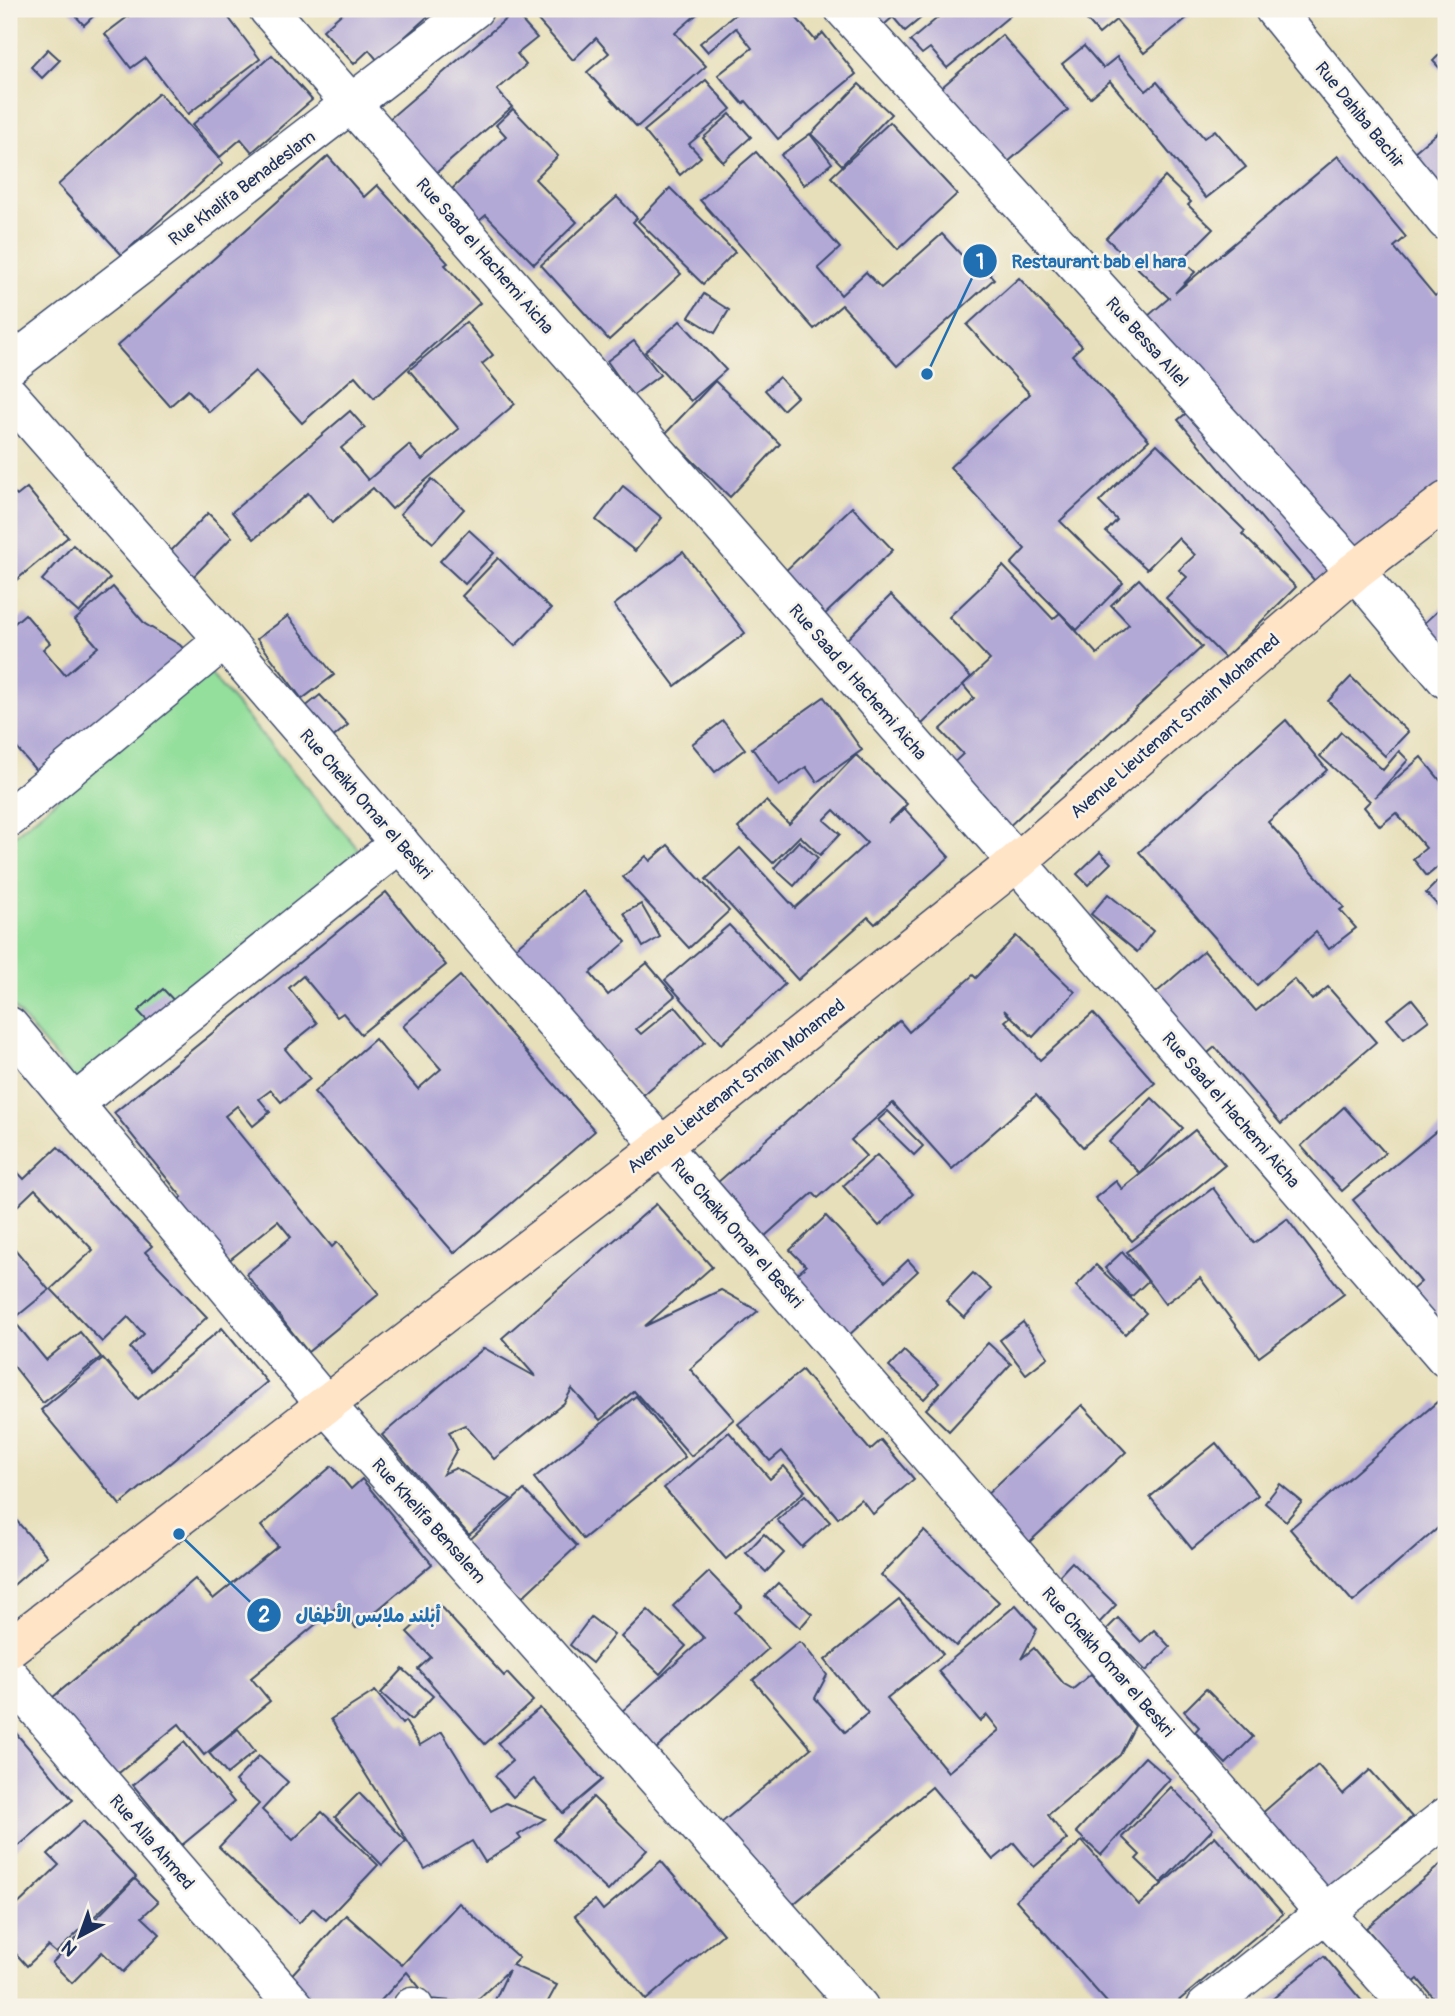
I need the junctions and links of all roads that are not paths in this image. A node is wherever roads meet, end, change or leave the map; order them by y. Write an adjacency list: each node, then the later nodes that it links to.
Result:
1 (268, 9): 5 (street, Rue Saad el Hachemi Aicha)
2 (474, 9): 5 (street, Rue Khalifa Benadeslam)
3 (844, 9): 10 (street, Rue Bessa Allel)
4 (1273, 9): 6 (street, Rue Dahiba Bachir)
5 (352, 104): 7 (street, Rue Khalifa Benadeslam); 15 (street, Rue Saad el Hachemi Aicha)
6 (1446, 220)
7 (9, 366)
8 (9, 395): 11 (street, Rue Cheikh Omar el Beskri)
9 (1446, 501): 10 (main road, Avenue Lieutenant Smain Mohamed)
10 (1355, 571): 12 (street, Rue Bessa Allel); 15 (main road, Avenue Lieutenant Smain Mohamed)
11 (224, 640): 13 (street); 14 (street, Rue Cheikh Omar el Beskri)
12 (1446, 679)
13 (9, 818)
14 (400, 843): 17 (street); 18 (street, Rue Cheikh Omar el Beskri)
15 (1017, 862): 18 (main road, Avenue Lieutenant Smain Mohamed); 19 (street, Rue Saad el Hachemi Aicha)
16 (9, 1026): 17 (street, Rue Khelifa Bensalem)
17 (75, 1103): 20 (street, Rue Khelifa Bensalem)
18 (662, 1146): 20 (main road, Avenue Lieutenant Smain Mohamed); 24 (street, Rue Cheikh Omar el Beskri)
19 (1446, 1358)
20 (326, 1405): 21 (main road, Avenue Lieutenant Smain Mohamed); 26 (street, Rue Khelifa Bensalem)
21 (9, 1648)
22 (9, 1676): 25 (street, Rue Alla Ahmed)
23 (1446, 1818): 24 (street)
24 (1324, 1912): 27 (street); 28 (street, Rue Cheikh Omar el Beskri)
25 (295, 2007)
26 (859, 2007)
27 (1206, 2007)
28 (1411, 2007)

